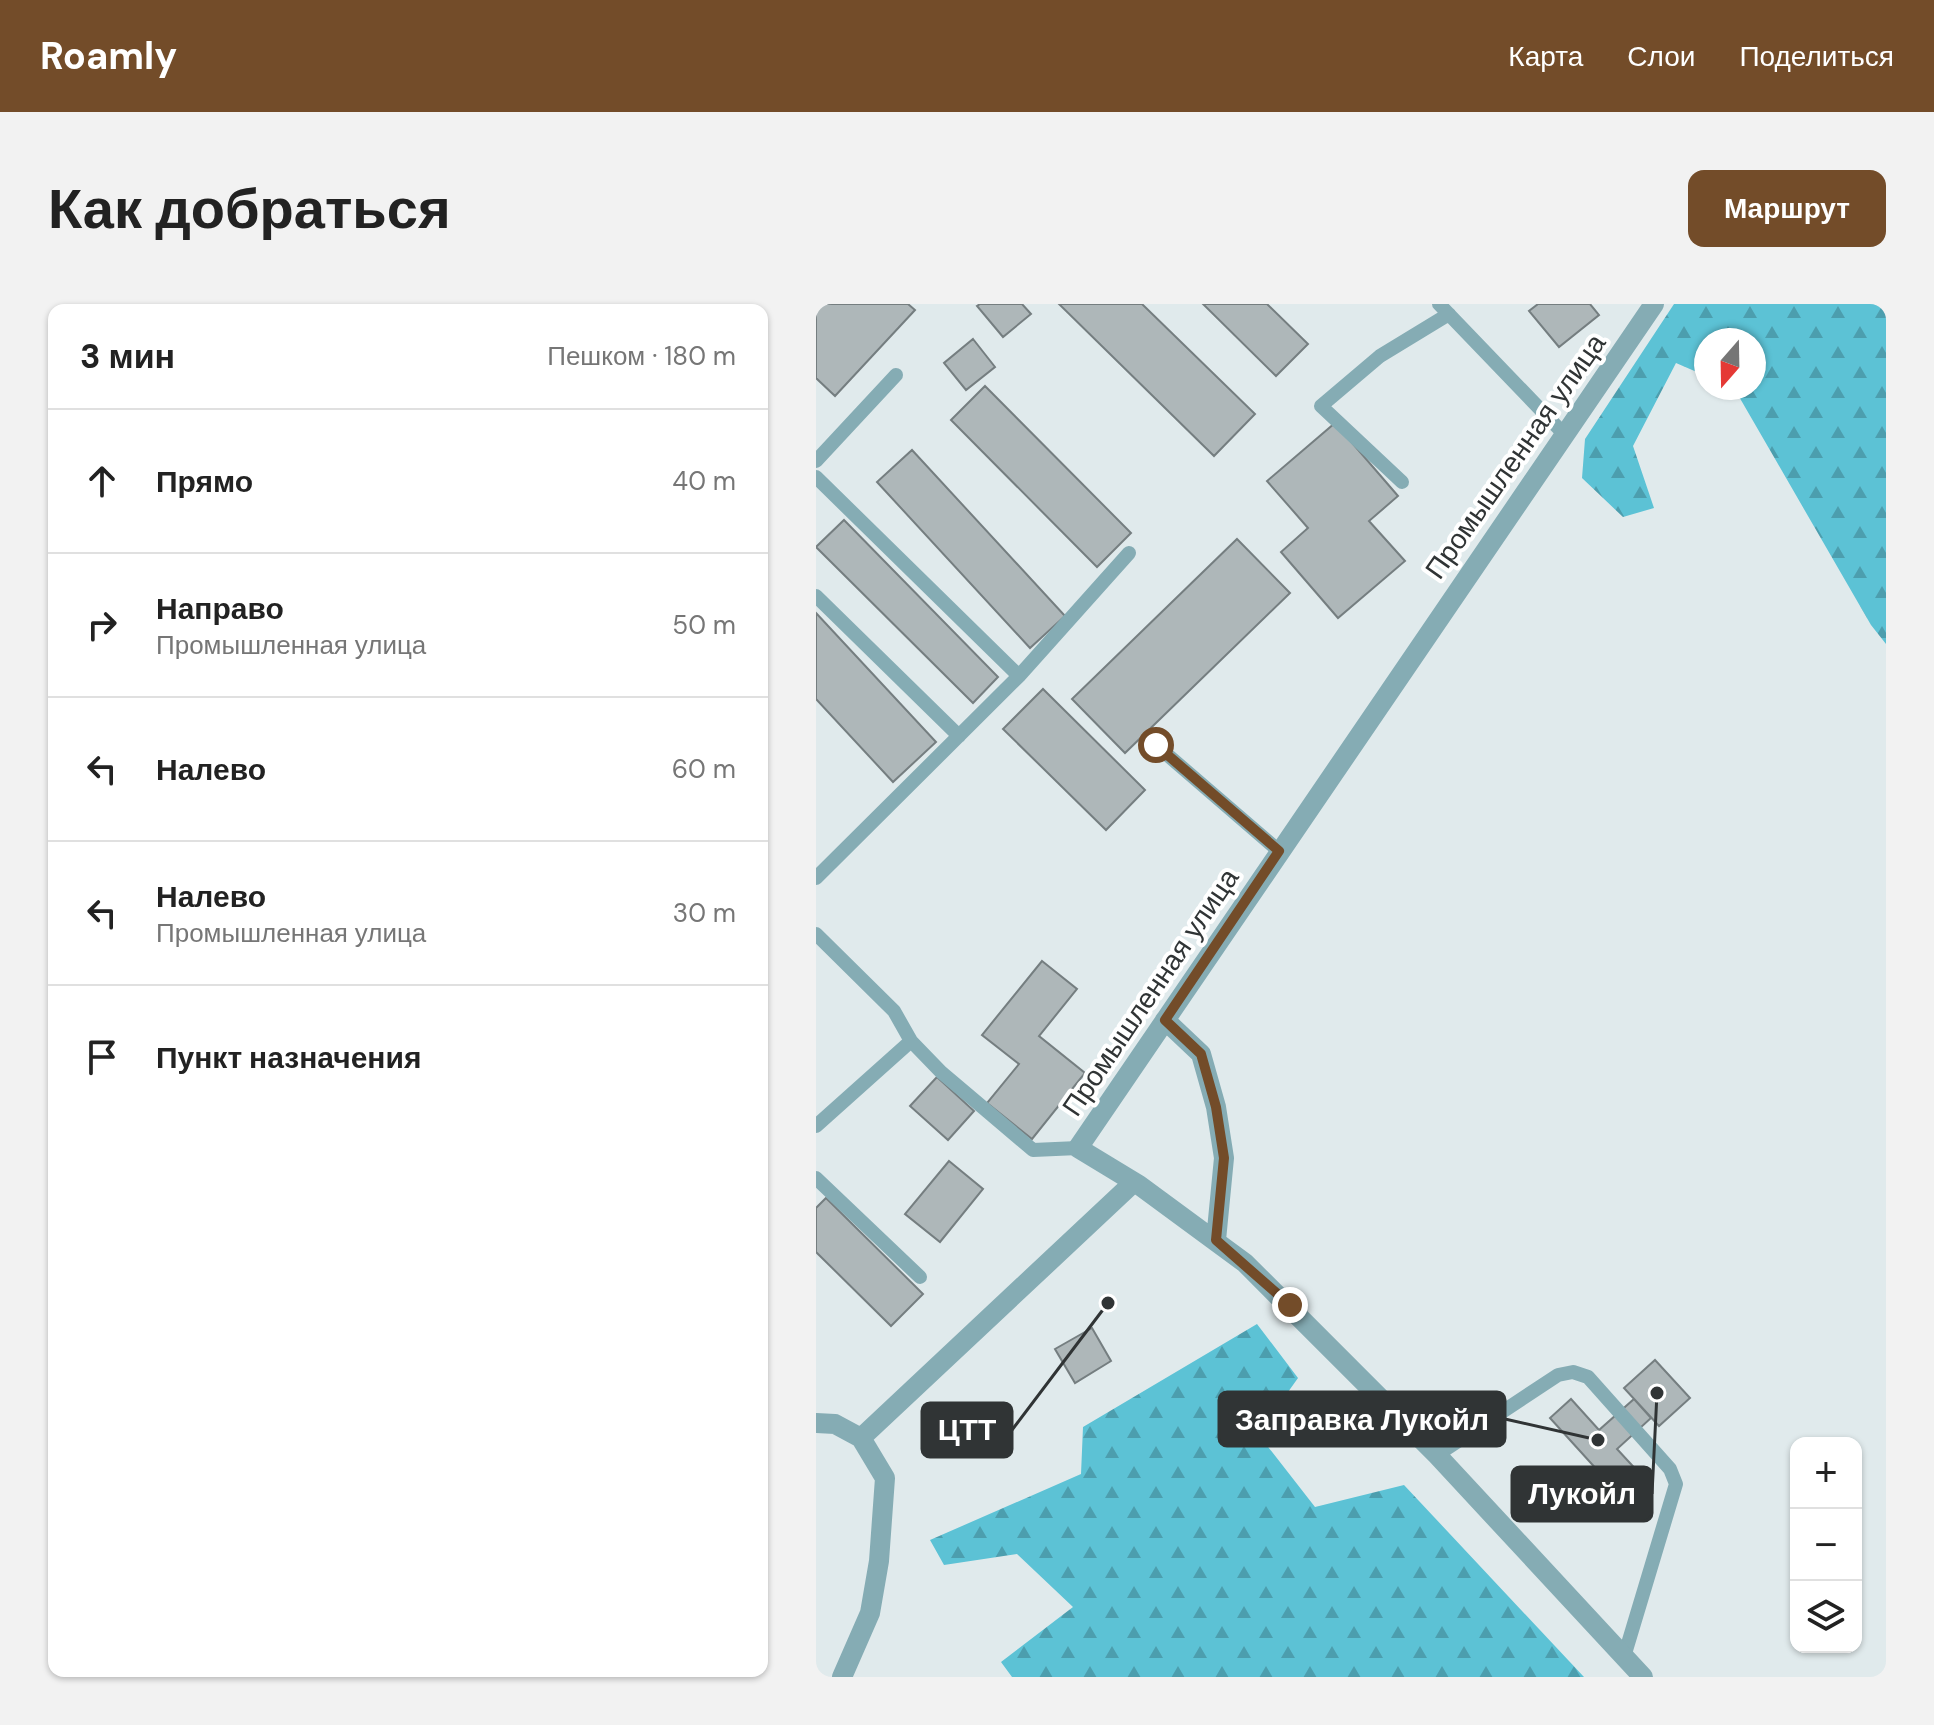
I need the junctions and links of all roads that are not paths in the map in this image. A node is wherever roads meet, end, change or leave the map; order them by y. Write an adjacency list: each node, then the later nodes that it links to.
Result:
1 (1654, 304): 4 (street, Промышленная улица)
2 (1444, 309): 4 (lane); 7 (lane)
3 (896, 375): 5 (lane)
4 (1563, 433): 13 (street, Промышленная улица)
5 (816, 461)
6 (816, 477): 10 (lane)
7 (1402, 482)
8 (1129, 553): 10 (lane)
9 (816, 596): 11 (lane)
10 (1019, 676): 11 (lane)
11 (959, 736): 14 (lane)
12 (1156, 745): 13 (lane)
13 (1279, 851): 16 (street, Промышленная улица)
14 (816, 878)
15 (816, 934): 17 (lane)
16 (1165, 1020): 19 (street, Промышленная улица); 22 (street)
17 (911, 1041): 18 (lane); 19 (lane)
18 (816, 1126)
19 (1078, 1148): 21 (street, Промышленная улица)
20 (816, 1178): 23 (lane)
21 (1134, 1182): 22 (street, Промышленная улица); 25 (street)
22 (1216, 1240): 26 (street, Промышленная улица)
23 (920, 1277)
24 (816, 1423): 25 (street)
25 (861, 1438): 28 (street)
26 (1437, 1455): 27 (street, Промышленная улица); 27 (lane)
27 (1624, 1657): 29 (street, Промышленная улица)
28 (842, 1677)
29 (1643, 1677)

